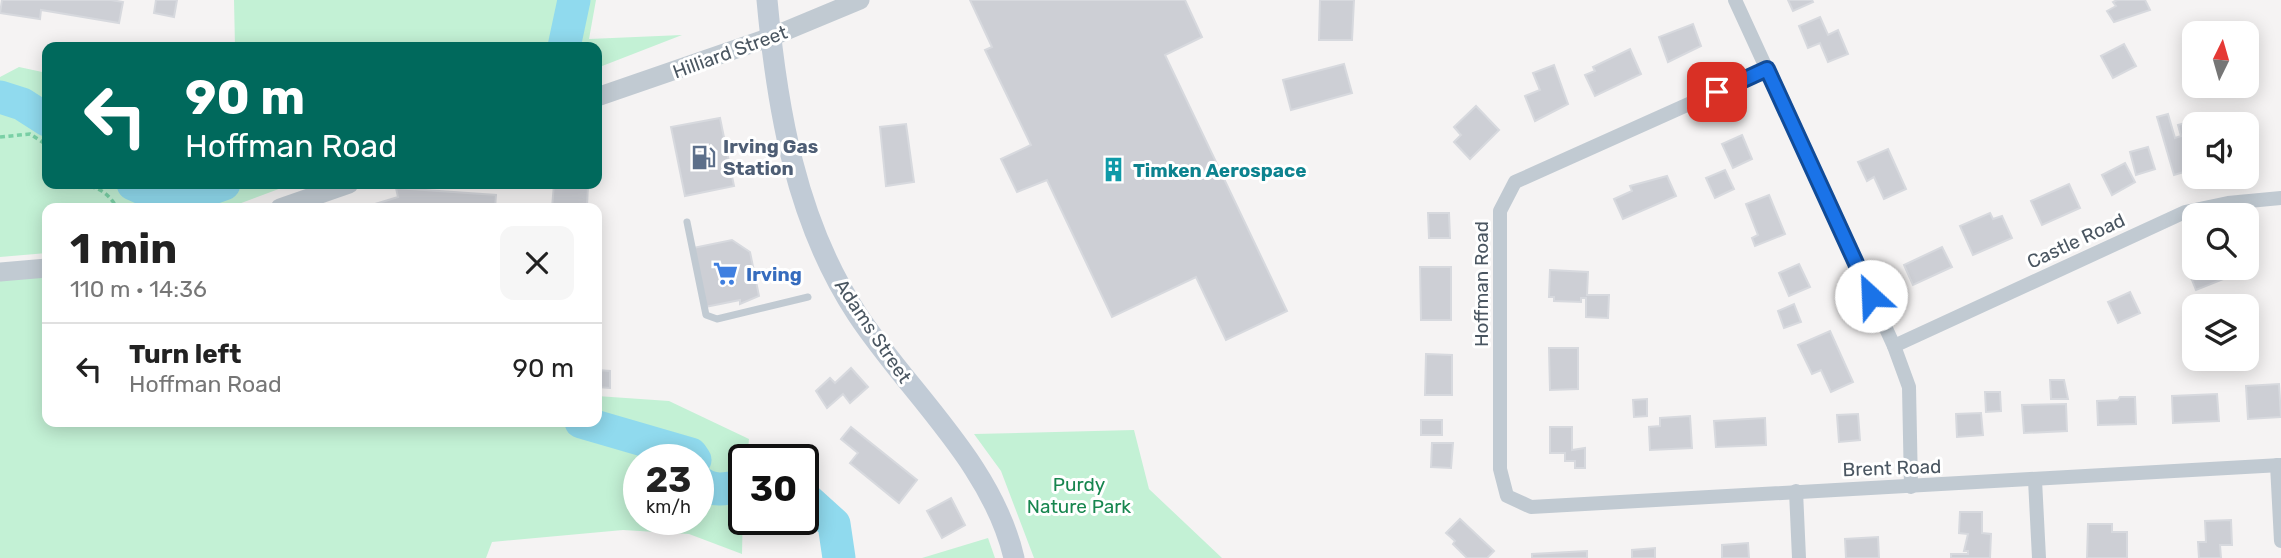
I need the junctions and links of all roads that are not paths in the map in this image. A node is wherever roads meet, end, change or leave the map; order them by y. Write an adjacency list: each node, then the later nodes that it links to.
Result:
1 (767, 0): 4 (main road, Adams Street)
2 (860, 0): 4 (street, Hilliard Street)
3 (1735, 0): 5 (street)
4 (771, 37): 6 (street, Hilliard Street); 21 (main road, Adams Street)
5 (1767, 69): 14 (street); 19 (street, Hoffman Road)
6 (602, 95)
7 (335, 189): 9 (street)
8 (2281, 198): 14 (street, Castle Road)
9 (294, 203)
10 (687, 222): 13 (lane)
11 (42, 268): 12 (street)
12 (0, 271)
13 (808, 298)
14 (1894, 346): 17 (street)
15 (2279, 465): 16 (street, Brent Road); 20 (street)
16 (2035, 480): 17 (street, Brent Road); 23 (street)
17 (1912, 487): 18 (street, Brent Road)
18 (1796, 491): 19 (street, Brent Road); 22 (street)
19 (1507, 496)
20 (2281, 541)
21 (1014, 558)
22 (1799, 558)
23 (2039, 558)

